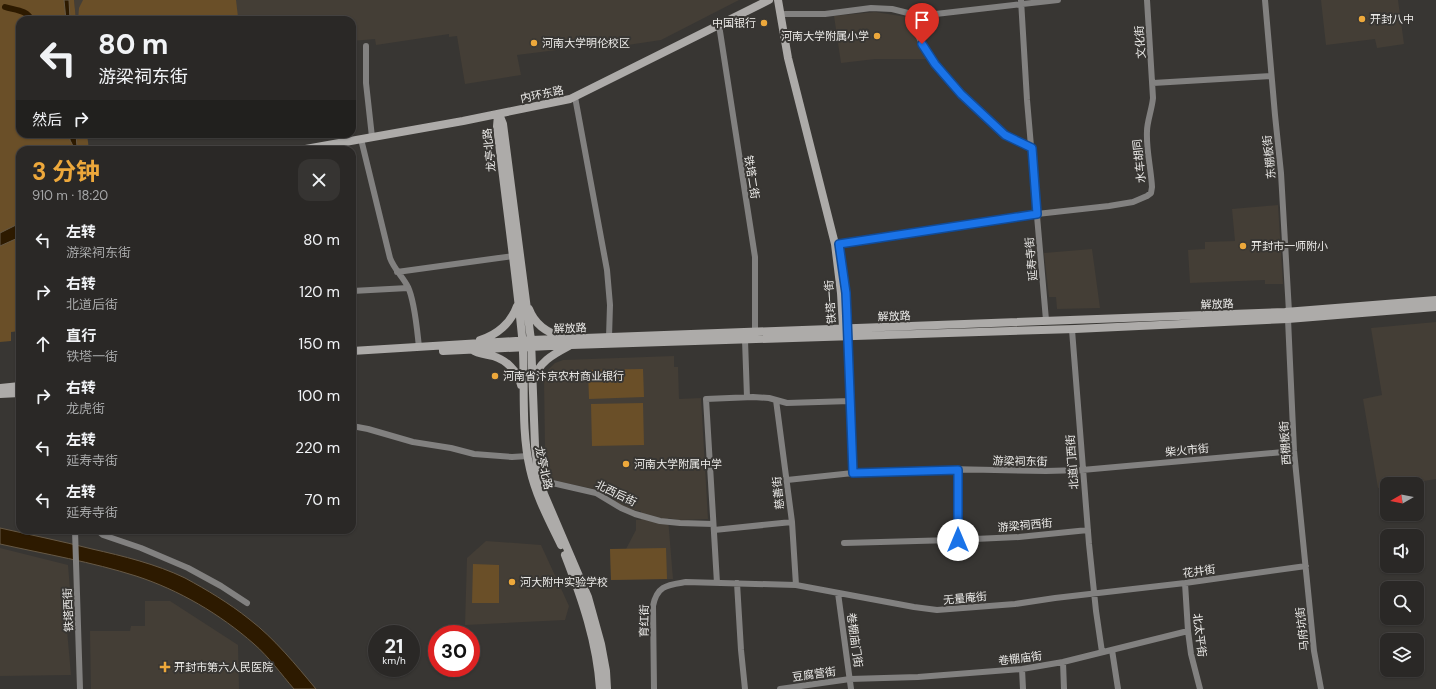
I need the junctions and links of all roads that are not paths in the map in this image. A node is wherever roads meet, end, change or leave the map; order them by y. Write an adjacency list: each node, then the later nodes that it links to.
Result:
1 (768, 0): 10 (main road, 内环东路)
2 (778, 0): 31 (main road, 铁塔一街)
3 (783, 0): 9 (main road, 铁塔一街)
4 (1058, 0): 7 (street)
5 (1147, 0): 13 (street, 文化街)
6 (1265, 0): 12 (street, 东棚板街)
7 (1021, 2): 8 (street); 19 (street, 延寿寺街)
8 (908, 13): 9 (street); 19 (street)
9 (785, 14): 21 (main road, 铁塔一街)
10 (719, 25): 14 (main road, 内环东路); 33 (street, 铁塔二街)
11 (366, 46): 16 (street)
12 (1271, 76): 13 (street); 29 (street, 东棚板街)
13 (1153, 83): 20 (street, 水车胡同)
14 (575, 97): 15 (main road, 内环东路); 34 (street)
15 (498, 114): 16 (main road, 内环东路); 22 (main road, 龙亭北路); 27 (main road, 龙亭北路)
16 (372, 137): 17 (main road, 内环东路)
17 (360, 139): 18 (main road, 内环东路); 23 (street)
18 (322, 146)
19 (1032, 148): 20 (street, 延寿寺街)
20 (1037, 214): 21 (street); 30 (street, 延寿寺街)
21 (839, 244): 31 (main road, 铁塔一街)
22 (512, 256): 23 (street); 27 (main road, 龙亭北路)
23 (397, 272): 24 (street)
24 (408, 288): 25 (street); 40 (street)
25 (356, 291)
26 (1436, 300): 29 (main road, 解放路)
27 (522, 303): 37 (main road); 38 (main road, 龙亭北路); 39 (main road)
28 (1436, 307): 29 (main road, 解放路)
29 (1289, 316): 30 (main road, 解放路); 32 (main road, 解放路); 53 (street, 西棚板街)
30 (1046, 320): 31 (main road, 解放路)
31 (845, 328): 33 (main road, 解放路); 35 (main road, 铁塔一街)
32 (1072, 330): 35 (main road, 解放路); 56 (street, 北道门西街)
33 (755, 332): 34 (main road, 解放路)
34 (609, 337): 37 (main road, 解放路)
35 (847, 337): 36 (main road, 解放路); 51 (street)
36 (745, 340): 37 (main road, 解放路); 49 (street)
37 (571, 342): 38 (main road, 解放路); 46 (main road)
38 (527, 344): 39 (main road, 解放路); 46 (main road, 龙亭北路); 48 (main road, 龙亭北路)
39 (469, 346): 40 (main road, 解放路); 42 (main road, 解放路); 48 (main road)
40 (419, 347): 41 (main road, 解放路)
41 (356, 351)
42 (356, 356)
43 (16, 386): 44 (main road)
44 (0, 388)
45 (16, 393): 47 (main road)
46 (532, 393): 57 (main road, 龙亭北路)
47 (0, 394)
48 (524, 396): 54 (main road, 龙亭北路)
49 (747, 397): 50 (street); 61 (street)
50 (776, 400): 51 (street); 59 (street, 慈善街)
51 (850, 401): 58 (street)
52 (356, 427): 54 (street)
53 (1294, 451): 56 (street, 柴火市街); 67 (street, 西棚板街)
54 (528, 456): 82 (main road, 龙亭北路)
55 (958, 470): 56 (street, 游梁祠东街); 58 (street, 游梁祠东街); 65 (street)
56 (1082, 470): 62 (street, 北道门西街)
57 (538, 472): 61 (street, 北西后街); 83 (main road, 龙亭北路)
58 (853, 473): 59 (street, 游梁祠东街)
59 (787, 480): 60 (street, 慈善街)
60 (792, 522): 61 (street); 71 (street, 慈善街)
61 (713, 527): 68 (street)
62 (1088, 530): 65 (street, 游梁祠西街); 73 (street, 北道门西街)
63 (75, 534): 81 (street, 铁塔西街)
64 (103, 534): 74 (street)
65 (958, 540): 66 (street, 游梁祠西街)
66 (844, 543)
67 (1306, 566): 70 (street, 花井街); 92 (street, 马府坑街)
68 (717, 583): 69 (street, 育红街); 84 (street, 育红街)
69 (738, 583): 71 (street, 育红街); 85 (street)
70 (1185, 583): 73 (street, 花井街); 75 (street, 北太平街)
71 (796, 585): 72 (street, 育红街)
72 (838, 593): 73 (street, 无量庵街); 80 (street, 卷棚庙门街)
73 (1094, 594): 77 (street, 北道门西街)
74 (247, 603)
75 (1188, 631): 76 (street, 卷棚庙街); 91 (street, 北太平街)
76 (1112, 650): 77 (street, 卷棚庙街); 90 (street)
77 (1102, 652): 78 (street, 卷棚庙街)
78 (1063, 662): 79 (street, 卷棚庙街); 89 (street)
79 (1022, 669): 80 (street, 卷棚庙街); 88 (street)
80 (850, 679): 86 (street, 豆腐营街); 87 (street, 卷棚庙门街)
81 (80, 689)
82 (600, 689)
83 (607, 689)
84 (654, 689)
85 (745, 689)
86 (780, 689)
87 (851, 689)
88 (1023, 689)
89 (1064, 689)
90 (1118, 689)
91 (1200, 689)
92 (1321, 689)

